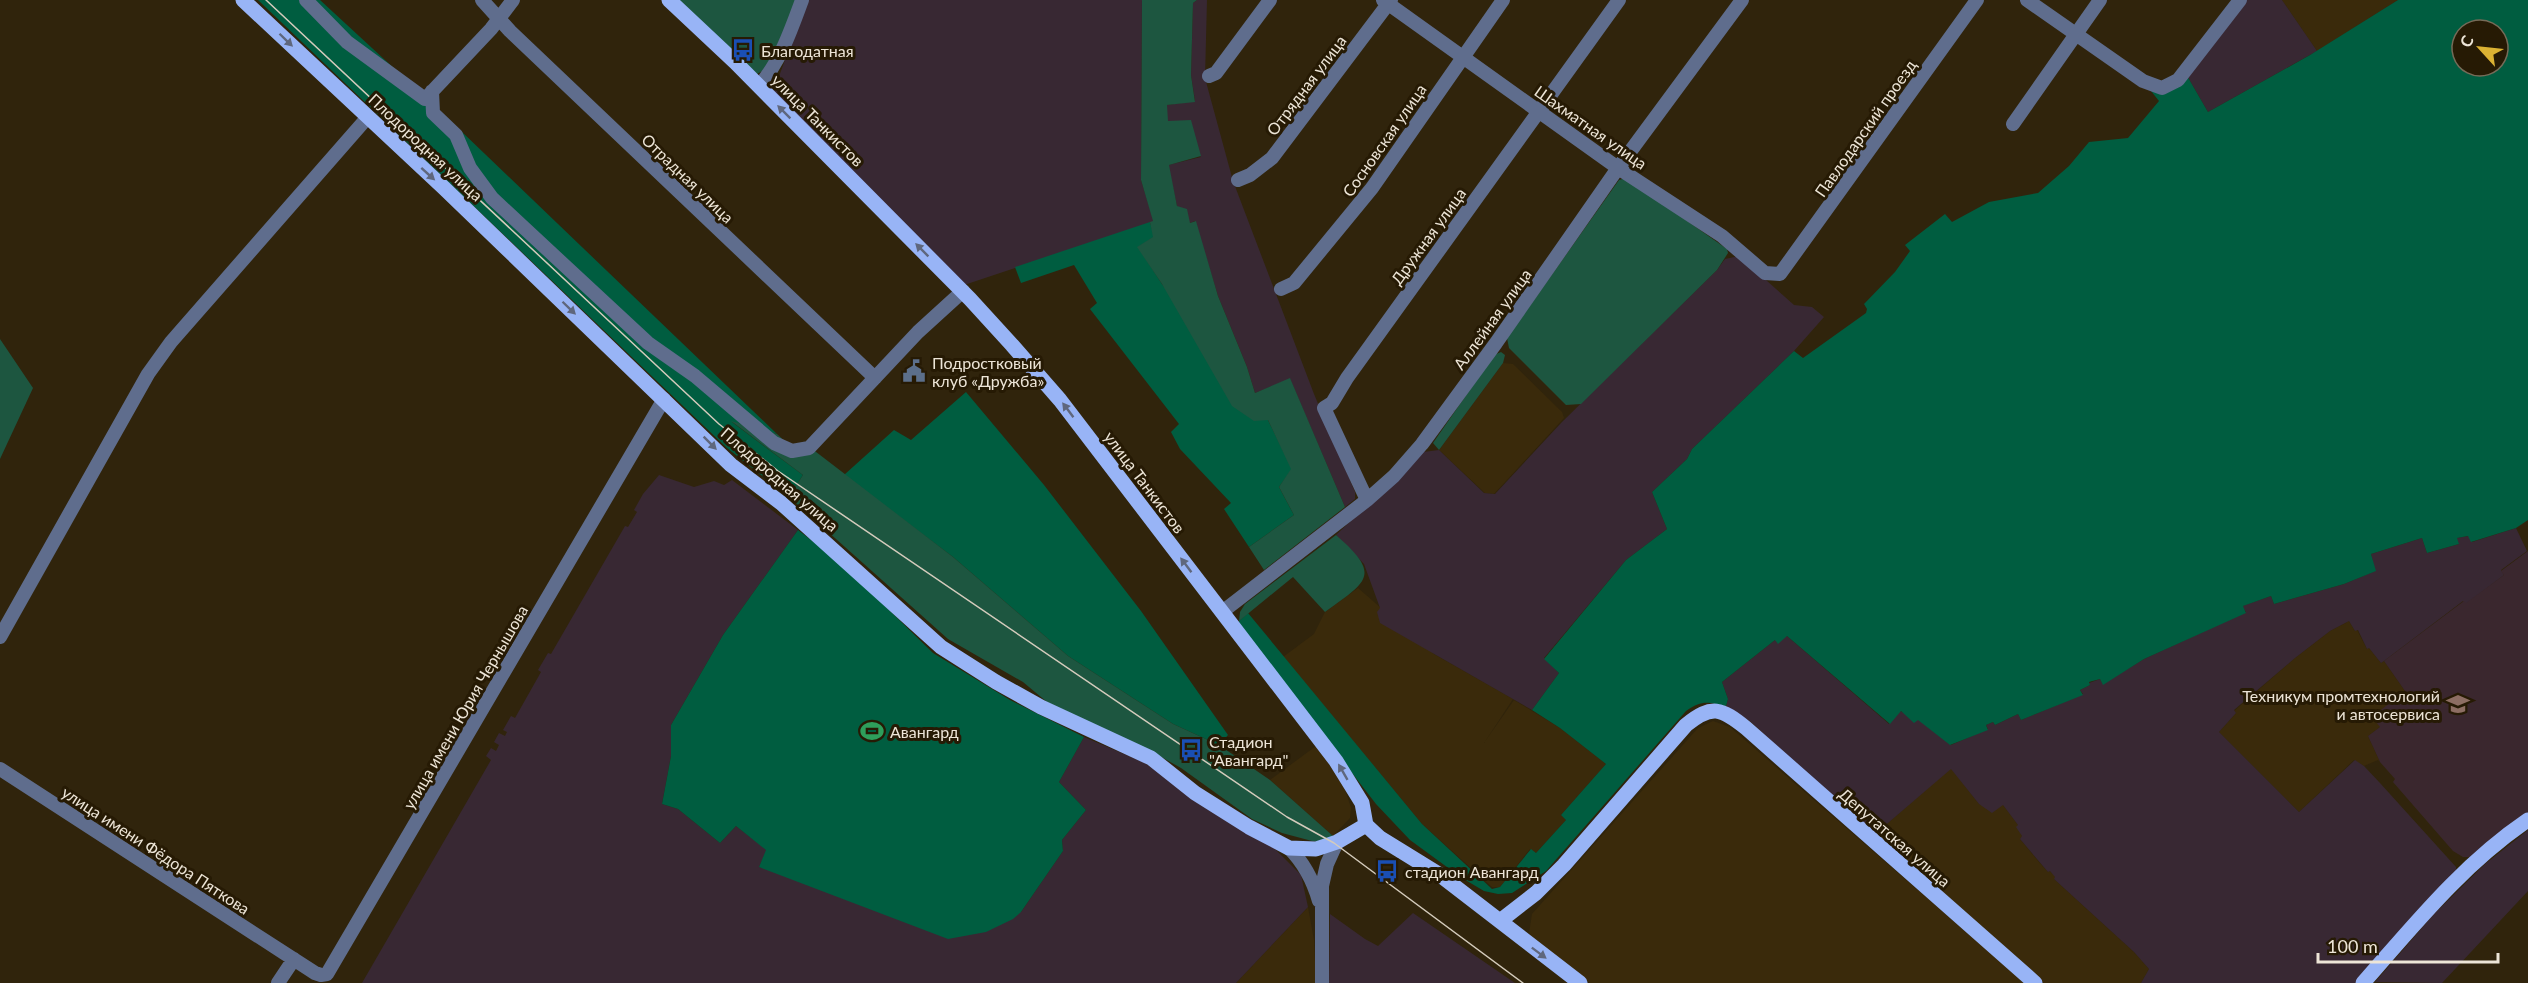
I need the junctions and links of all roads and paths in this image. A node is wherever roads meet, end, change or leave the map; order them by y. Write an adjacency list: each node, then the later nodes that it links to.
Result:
1 (243, 0): 23 (main road, Плодородная улица, one-way to 23)
2 (306, 0): 21 (street)
3 (483, 0): 16 (street, Отрадная улица)
4 (513, 0): 16 (street)
5 (669, 0): 20 (main road, улица Танкистов)
6 (802, 0): 20 (street)
7 (1270, 0): 19 (street)
8 (1503, 0): 18 (street, Сосновская улица)
9 (1619, 0): 22 (street, Дружная улица)
10 (1742, 0): 25 (street, Аллейная улица)
11 (1977, 0): 27 (street, Павлодарский проезд)
12 (2027, 0): 17 (street)
13 (2100, 0): 17 (street)
14 (2240, 0): 17 (street)
15 (1388, 1): 18 (street, Шахматная улица); 26 (street, Отрядная улица)
16 (499, 19): 21 (street); 30 (street, Отрадная улица)
17 (2075, 35): 24 (street)
18 (1463, 56): 22 (street, Шахматная улица); 28 (street, Сосновская улица)
19 (1209, 76)
20 (759, 86): 29 (main road, улица Танкистов, one-way to 20)
21 (428, 95): 30 (street)
22 (1539, 110): 25 (street, Шахматная улица); 32 (street, Дружная улица)
23 (368, 117): 31 (main road, Плодородная улица, one-way to 31); 34 (street)
24 (2013, 124)
25 (1618, 168): 27 (street, Шахматная улица); 32 (street, Аллейная улица)
26 (1238, 180)
27 (1780, 274)
28 (1281, 289)
29 (963, 291): 30 (street); 33 (main road, улица Танкистов, one-way to 29)
30 (875, 378)
31 (664, 399): 39 (main road, Плодородная улица, one-way to 39); 42 (street, улица имени Юрия Чернышова)
32 (1367, 500): 33 (street, Аллейная улица)
33 (1222, 612): 37 (main road, улица Танкистов, one-way to 33)
34 (0, 637)
35 (0, 769): 42 (street, улица имени Фёдора Пяткова)
36 (2528, 820): 47 (main road)
37 (1366, 825): 38 (main road, Плодородная улица); 41 (main road)
38 (1337, 842): 39 (main road, Плодородная улица); 40 (street)
39 (1289, 848): 40 (street)
40 (1322, 911): 44 (street)
41 (1500, 921): 45 (main road, one-way to 45); 46 (main road, Депутатская улица)
42 (294, 959): 43 (street)
43 (278, 983)
44 (1322, 983)
45 (1580, 983)
46 (2035, 983)
47 (2363, 983)

